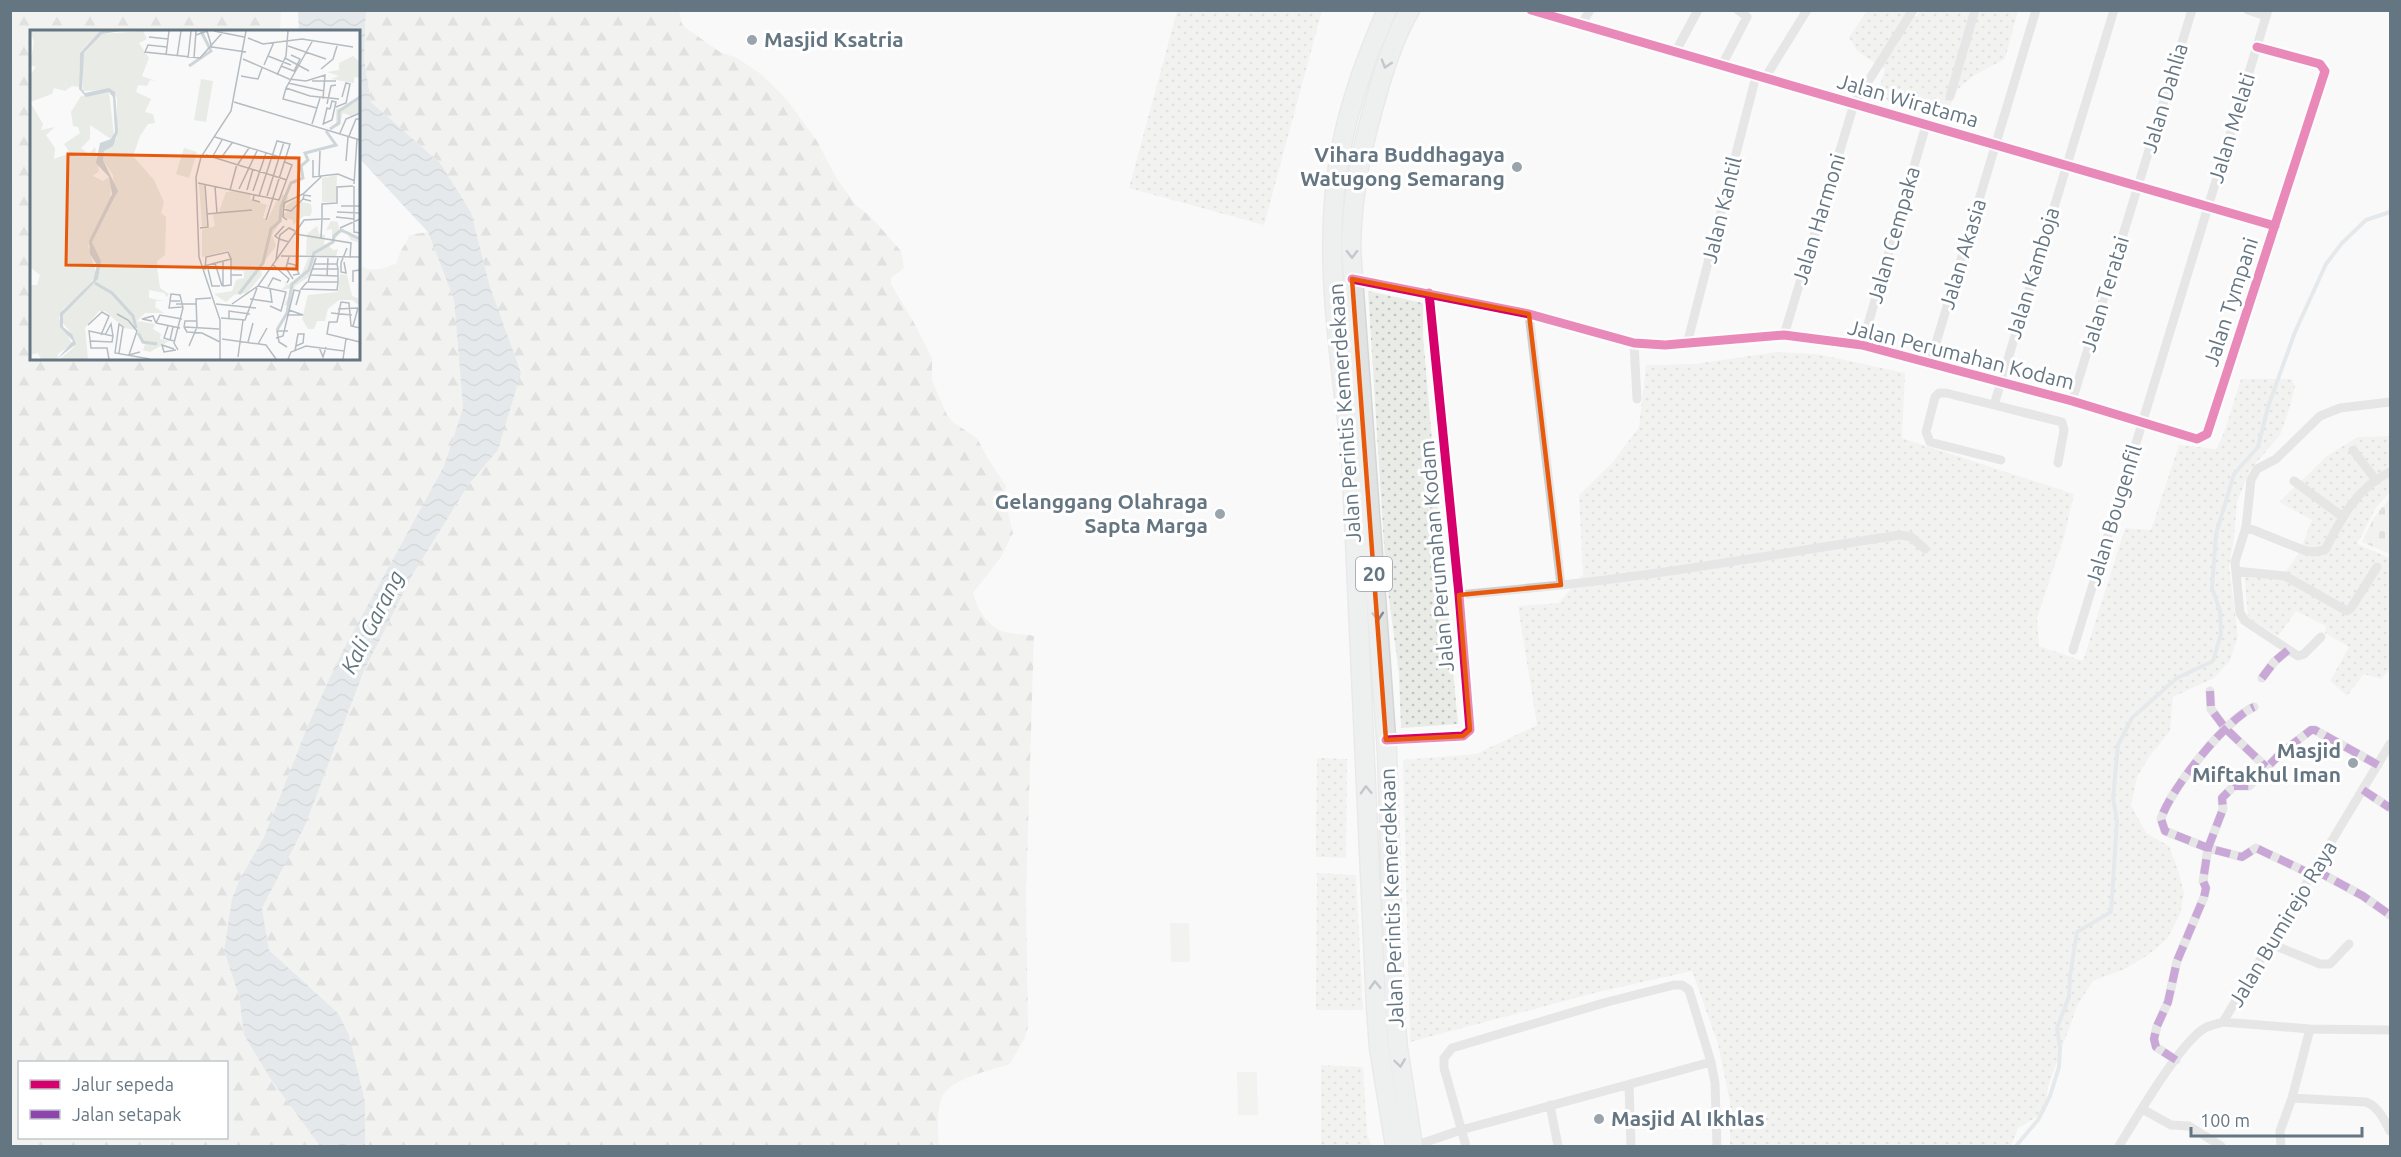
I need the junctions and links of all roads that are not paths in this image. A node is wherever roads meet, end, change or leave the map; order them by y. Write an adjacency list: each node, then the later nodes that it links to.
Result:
1 (1387, 10): 48 (highway, Jalan Perintis Kemerdekaan / 20)
2 (1410, 10): 29 (highway, Jalan Perintis Kemerdekaan / 20, one-way to 29)
3 (1531, 10): 16 (street, Jalan Wiratama)
4 (1590, 10): 16 (street)
5 (1698, 10): 18 (street)
6 (1738, 10): 15 (street)
7 (1807, 10): 20 (street, Jalan Kantil)
8 (1913, 10): 22 (street, Jalan Harmoni)
9 (1975, 10): 21 (street)
10 (2036, 10): 24 (street, Jalan Akasia)
11 (2114, 10): 25 (street, Jalan Kamboja)
12 (2192, 10): 26 (street, Jalan Dahlia)
13 (2248, 10): 14 (street)
14 (2267, 13): 17 (street, Jalan Melati)
15 (1748, 14): 19 (street)
16 (1581, 25): 18 (street, Jalan Wiratama)
17 (2257, 47): 27 (street, Jalan Melati); 28 (street, Jalan Tympani)
18 (1676, 51): 19 (street, Jalan Wiratama)
19 (1722, 65): 20 (street, Jalan Wiratama)
20 (1760, 77): 22 (street, Jalan Wiratama); 34 (street, Jalan Kantil)
21 (1950, 96)
22 (1854, 104): 23 (street, Jalan Wiratama); 32 (street, Jalan Harmoni)
23 (1926, 125): 24 (street, Jalan Wiratama); 35 (street, Jalan Cempaka)
24 (1997, 145): 25 (street, Jalan Wiratama); 36 (street, Jalan Akasia)
25 (2066, 165): 26 (street, Jalan Wiratama); 37 (street, Jalan Kamboja)
26 (2137, 186): 27 (street, Jalan Wiratama); 39 (street, Jalan Teratai)
27 (2208, 207): 28 (street, Jalan Wiratama); 42 (street, Jalan Bougenfil)
28 (2275, 226): 43 (street, Jalan Tympani)
29 (1352, 279): 30 (street, Jalan Perumahan Kodam); 48 (highway, Jalan Perintis Kemerdekaan / 20)
30 (1429, 293): 31 (street, Jalan Perumahan Kodam); 57 (street, Jalan Perumahan Kodam)
31 (1529, 314): 33 (street, Jalan Perumahan Kodam); 56 (street)
32 (1784, 335): 34 (street, Jalan Perumahan Kodam); 35 (street, Jalan Perumahan Kodam)
33 (1634, 343): 34 (street, Jalan Perumahan Kodam); 38 (street)
34 (1688, 344)
35 (1862, 345): 36 (street, Jalan Perumahan Kodam)
36 (1930, 363): 37 (street, Jalan Perumahan Kodam)
37 (2000, 381): 39 (street, Jalan Perumahan Kodam); 41 (street, Jalan Kamboja)
38 (1637, 399)
39 (2072, 402): 42 (street, Jalan Perumahan Kodam)
40 (2391, 402): 52 (street)
41 (1994, 405): 45 (street); 46 (street)
42 (2143, 422): 43 (street, Jalan Perumahan Kodam); 59 (street, Jalan Bougenfil)
43 (2198, 439)
44 (2353, 450): 49 (street)
45 (2001, 460)
46 (2058, 463)
47 (2391, 472): 49 (street)
48 (1359, 476): 65 (highway, Jalan Perintis Kemerdekaan / 20, one-way to 65); 87 (highway, Jalan Perintis Kemerdekaan / 20, one-way to 48)
49 (2375, 479): 51 (street)
50 (2294, 481): 51 (street)
51 (2343, 517): 52 (street)
52 (2246, 527): 55 (street)
53 (1924, 549): 56 (street, Jalan Perumahan Kodam)
54 (2378, 567): 55 (street)
55 (2236, 571): 60 (street)
56 (1561, 585): 57 (street, Jalan Perumahan Kodam)
57 (1460, 595): 65 (street, Jalan Perumahan Kodam)
58 (2321, 637): 60 (street)
59 (2073, 650)
60 (2288, 650): 61 (street)
61 (2262, 678)
62 (2210, 692): 64 (street)
63 (2254, 707): 64 (street)
64 (2225, 728): 68 (street); 71 (street)
65 (1386, 740): 88 (highway, Jalan Perintis Kemerdekaan / 20, one-way to 88)
66 (2391, 744): 67 (street, Jalan Bumirejo Raya)
67 (2378, 765): 68 (street); 69 (street, Jalan Bumirejo Raya)
68 (2266, 767): 71 (street)
69 (2363, 790): 70 (street); 72 (street, Jalan Bumirejo Raya)
70 (2391, 808)
71 (2208, 848): 72 (street); 79 (street)
72 (2314, 873): 73 (street); 74 (street, Jalan Bumirejo Raya)
73 (2390, 912)
74 (2271, 944): 75 (street); 76 (street, Jalan Bumirejo Raya)
75 (2349, 944)
76 (2223, 1022): 77 (street); 79 (street, Jalan Bumirejo Raya)
77 (2310, 1029): 78 (street); 82 (street)
78 (2391, 1030)
79 (2176, 1060): 84 (street, Jalan Bumirejo Raya)
80 (1711, 1062): 81 (street); 85 (street); 92 (street)
81 (1629, 1084): 83 (street); 91 (street)
82 (2292, 1098): 86 (street); 95 (street)
83 (1550, 1105): 85 (street); 90 (street)
84 (2142, 1109): 93 (street, Jalan Bumirejo Raya); 94 (street)
85 (1461, 1130): 88 (street); 89 (street)
86 (2391, 1131)
87 (1395, 1146)
88 (1414, 1146)
89 (1466, 1146)
90 (1558, 1146)
91 (1631, 1146)
92 (1717, 1146)
93 (2119, 1146)
94 (2221, 1146)
95 (2281, 1146)

